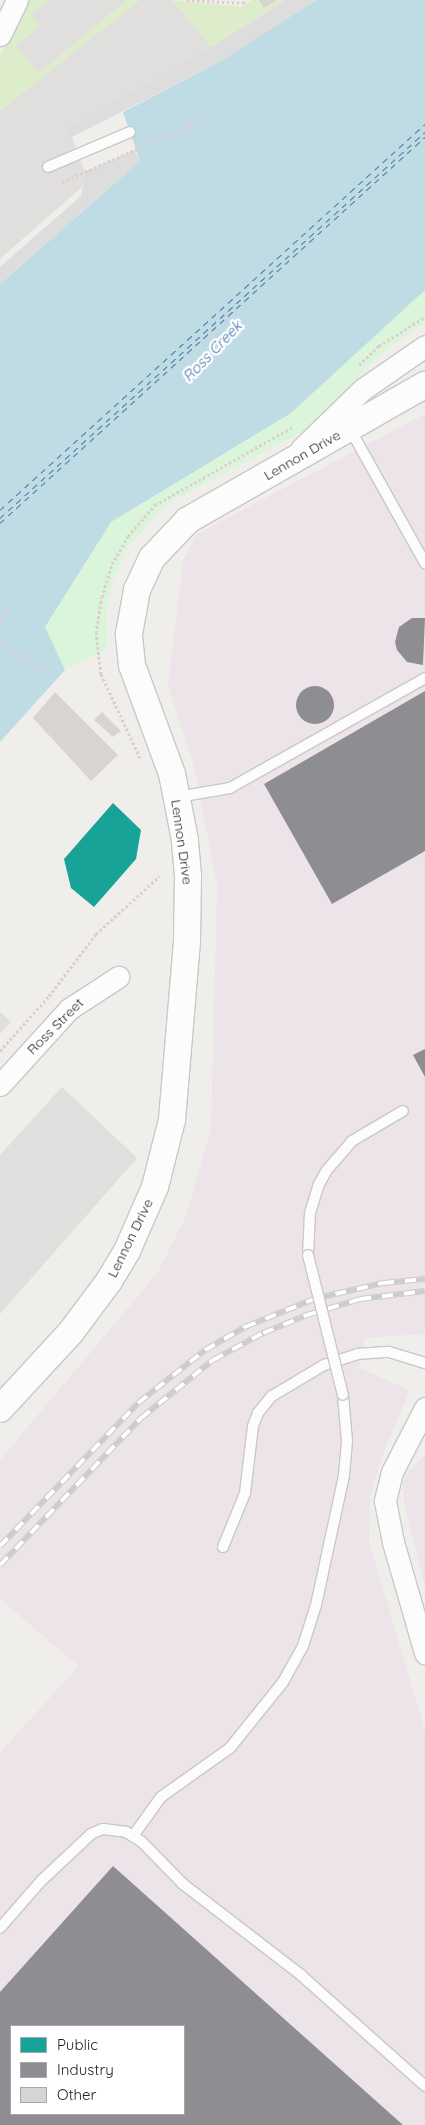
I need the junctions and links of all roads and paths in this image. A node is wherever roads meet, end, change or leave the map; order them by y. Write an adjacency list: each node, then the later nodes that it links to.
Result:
1 (17, 0): 4 (street)
2 (187, 0): 3 (path)
3 (248, 0)
4 (0, 36)
5 (204, 119): 8 (path)
6 (130, 132): 7 (lane)
7 (48, 167)
8 (62, 182)
9 (425, 346): 12 (street)
10 (425, 385): 11 (street, Lennon Drive)
11 (349, 428): 12 (street, Lennon Drive); 13 (lane)
12 (286, 463): 19 (street, Lennon Drive)
13 (425, 563)
14 (11, 606): 15 (path)
15 (0, 620)
16 (0, 640): 17 (path)
17 (42, 670)
18 (425, 678): 19 (lane)
19 (176, 797): 27 (street, Lennon Drive)
20 (160, 876): 22 (path)
21 (118, 977): 23 (street, Ross Street)
22 (0, 1051)
23 (0, 1085)
24 (403, 1111): 30 (lane, bridge)
25 (425, 1363): 28 (lane)
26 (425, 1408): 29 (street)
27 (0, 1409)
28 (223, 1547)
29 (425, 1653)
30 (133, 1836): 31 (lane); 32 (lane)
31 (0, 1928)
32 (425, 2086)

